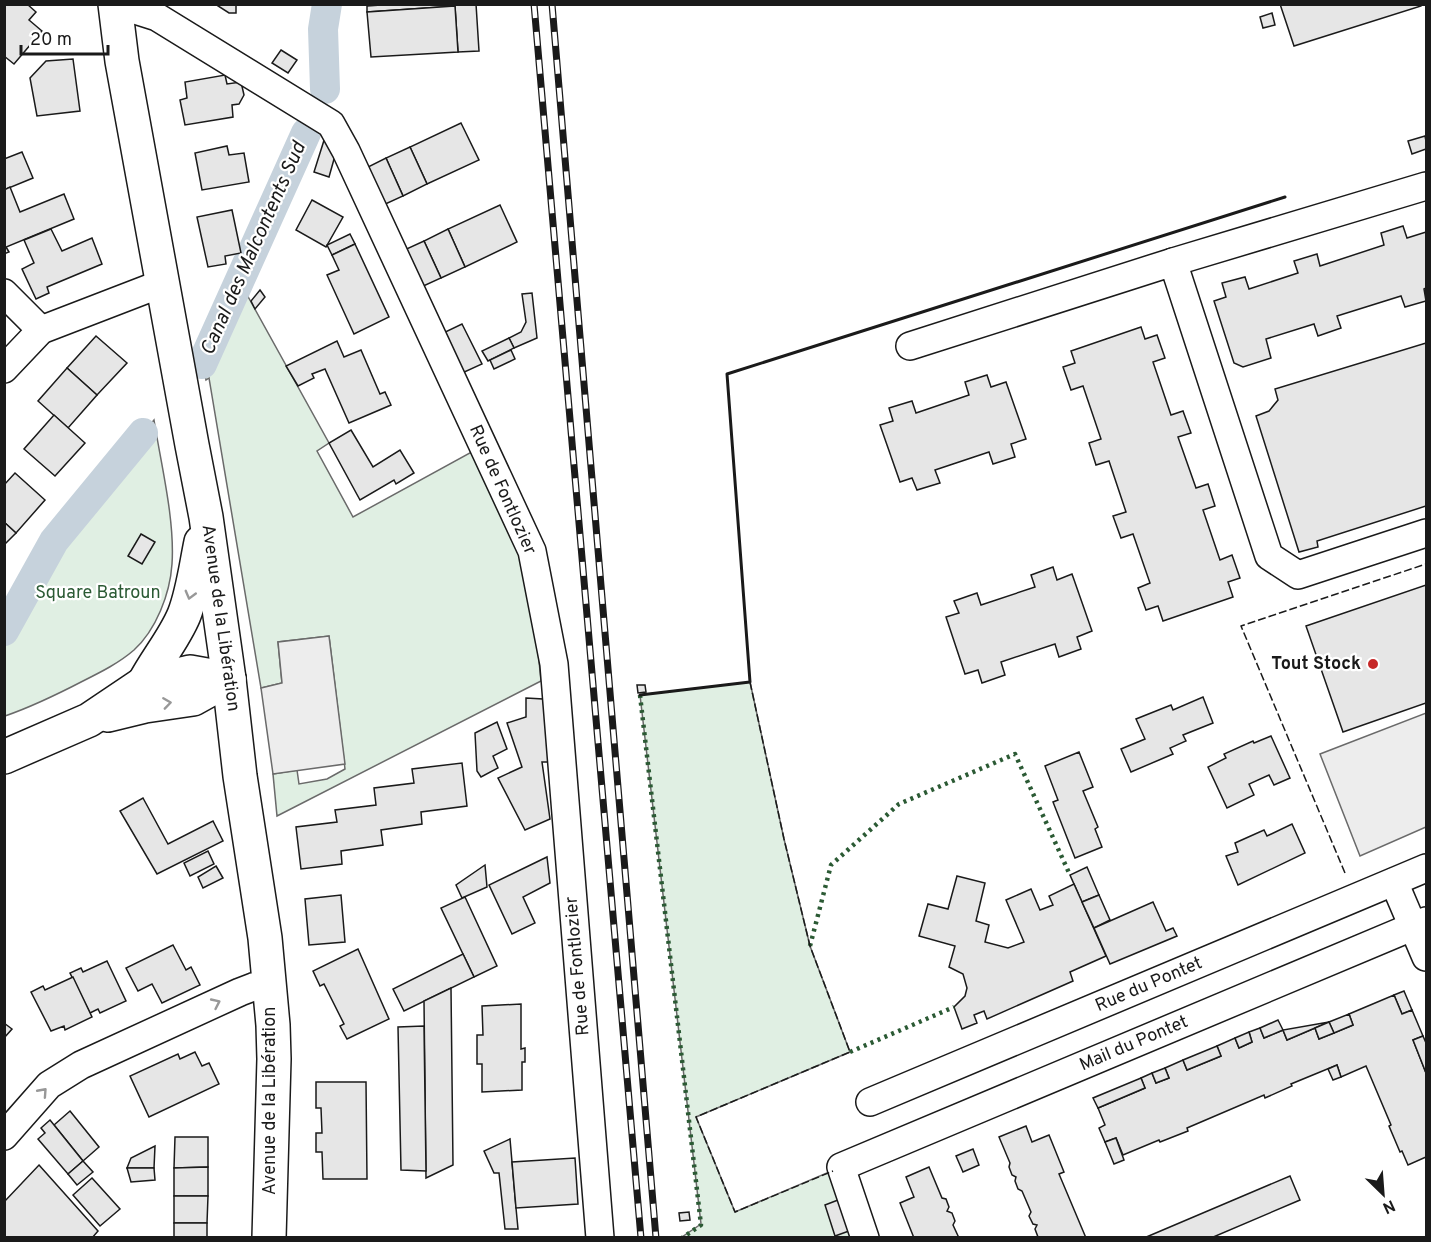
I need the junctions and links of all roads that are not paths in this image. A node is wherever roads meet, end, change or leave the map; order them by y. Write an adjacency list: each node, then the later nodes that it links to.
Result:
1 (115, 8): 4 (main road, Avenue de la Libération); 23 (street, Rue de Fontlozier)
2 (1426, 186): 3 (street)
3 (1173, 262): 7 (street); 10 (street)
4 (163, 283): 6 (street); 9 (main road, Avenue de la Libération)
5 (4, 293): 6 (street)
6 (41, 330): 8 (street)
7 (910, 346)
8 (4, 369)
9 (206, 517): 11 (main road, Avenue de la Libération); 12 (main road, one-way to 12)
10 (1426, 533)
11 (229, 678): 12 (main road); 13 (main road, one-way to 11); 19 (main road, Avenue de la Libération)
12 (144, 683): 13 (main road)
13 (89, 720): 14 (main road)
14 (4, 757)
15 (1426, 868): 16 (street, Rue du Pontet)
16 (1394, 882): 17 (street); 20 (street, Rue du Pontet)
17 (1420, 923): 18 (street); 24 (street, Mail du Pontet)
18 (1426, 957)
19 (270, 985): 21 (street, one-way to 19); 22 (main road, Avenue de la Libération)
20 (870, 1102)
21 (4, 1136)
22 (269, 1238)
23 (600, 1238)
24 (865, 1238)

